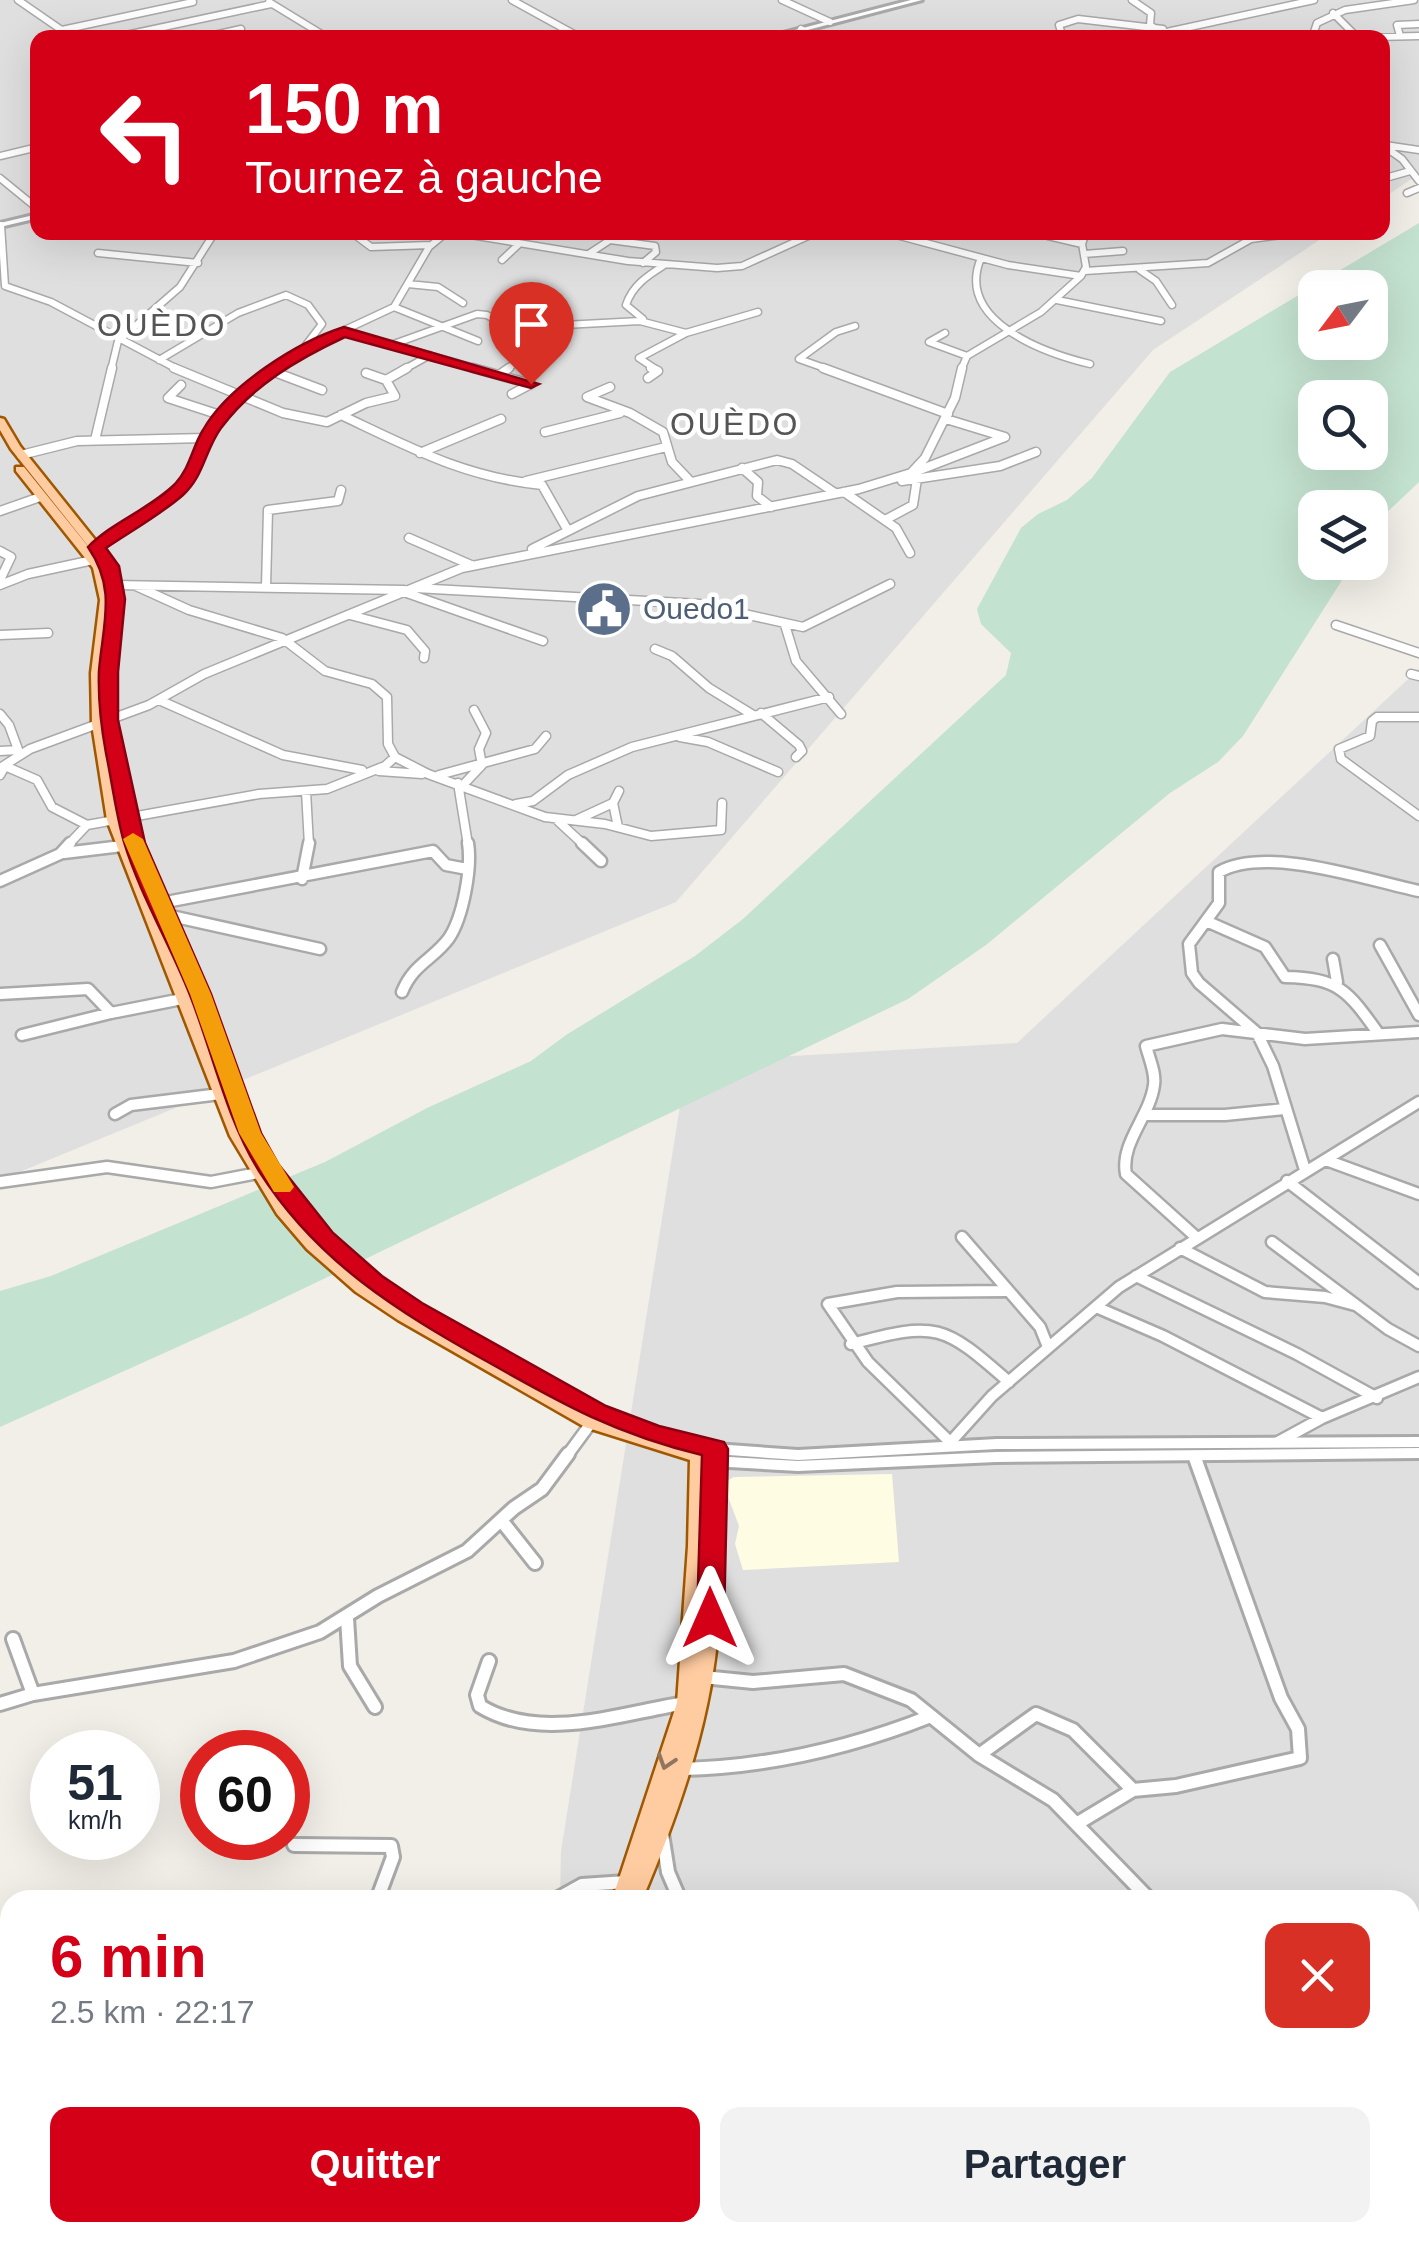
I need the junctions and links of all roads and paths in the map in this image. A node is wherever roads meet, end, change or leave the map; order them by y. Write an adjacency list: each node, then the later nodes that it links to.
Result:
1 (18, 0): 15 (street)
2 (512, 0): 19 (street)
3 (782, 0): 11 (street)
4 (918, 0): 11 (street)
5 (1132, 0): 22 (street)
6 (1314, 0): 22 (street)
7 (1414, 0): 10 (street)
8 (193, 2): 15 (street)
9 (268, 2): 16 (street); 18 (street)
10 (1334, 13): 23 (street); 24 (street)
11 (830, 22): 14 (street)
12 (1419, 24): 26 (street)
13 (241, 29): 17 (street)
14 (801, 29): 20 (street)
15 (62, 30)
16 (147, 30)
17 (237, 30)
18 (315, 30)
19 (567, 30)
20 (797, 30)
21 (1061, 30): 22 (street)
22 (1157, 30)
23 (1314, 30)
24 (1351, 30)
25 (1390, 36): 26 (street)
26 (1400, 36): 27 (street)
27 (1419, 36)
28 (1390, 145): 30 (street)
29 (30, 149): 32 (street)
30 (1419, 150)
31 (1390, 151): 34 (street)
32 (0, 156)
33 (1419, 165): 34 (street)
34 (1408, 168): 35 (street); 37 (street)
35 (1390, 176)
36 (0, 182): 39 (street)
37 (1419, 184): 38 (street)
38 (1407, 193)
39 (30, 207)
40 (30, 216): 41 (street)
41 (0, 225): 81 (street)
42 (210, 240): 60 (street)
43 (362, 240): 53 (street)
44 (438, 240): 53 (street)
45 (496, 240): 51 (street)
46 (805, 240): 62 (street)
47 (917, 240): 58 (street)
48 (1065, 240): 52 (street)
49 (1083, 240): 52 (street)
50 (1251, 240): 63 (street)
51 (519, 244): 56 (street); 59 (street)
52 (1082, 244): 57 (street)
53 (431, 245): 65 (street)
54 (1123, 251): 57 (street)
55 (98, 252): 60 (street)
56 (584, 254): 61 (street); 61 (street)
57 (1084, 254): 64 (street)
58 (981, 258): 64 (street); 77 (street)
59 (502, 260)
60 (198, 263): 81 (street)
61 (643, 263): 62 (street)
62 (664, 265): 72 (street)
63 (1135, 268): 64 (street); 68 (street)
64 (1083, 274): 66 (street)
65 (408, 284): 67 (street); 69 (street)
66 (1057, 300): 71 (street); 77 (street)
67 (463, 302)
68 (1172, 305)
69 (394, 307): 73 (street); 75 (street)
70 (758, 312): 78 (street)
71 (1161, 321)
72 (647, 322): 78 (street); 90 (street)
73 (441, 326): 76 (street); 80 (street); 82 (street)
74 (856, 326): 101 (street)
75 (344, 332): 82 (street); 83 (street)
76 (514, 332)
77 (1011, 332): 85 (street); 87 (street)
78 (686, 333): 91 (street)
79 (945, 333): 85 (street)
80 (478, 341)
81 (118, 342): 86 (street); 106 (street)
82 (391, 346): 84 (street)
83 (302, 350): 86 (street); 88 (street)
84 (430, 355): 90 (street); 92 (street)
85 (967, 356): 101 (street)
86 (158, 360): 97 (street)
87 (1090, 364)
88 (272, 371): 95 (street); 97 (street)
89 (366, 373): 92 (street)
90 (499, 375): 96 (street)
91 (648, 378)
92 (386, 380): 100 (street)
93 (181, 385): 99 (street)
94 (610, 387): 98 (street)
95 (322, 390)
96 (512, 394)
97 (240, 397): 99 (street); 100 (street)
98 (626, 412): 104 (street); 108 (street)
99 (223, 416): 105 (street)
100 (341, 416): 110 (street)
101 (947, 416): 113 (street); 113 (street)
102 (500, 419): 110 (street)
103 (0, 421): 111 (main road)
104 (545, 432)
105 (205, 438): 106 (street); 125 (street)
106 (95, 440): 111 (street)
107 (0, 441): 118 (main road)
108 (666, 447): 114 (street); 115 (street)
109 (1036, 452): 113 (street)
110 (420, 454): 115 (street)
111 (22, 456): 125 (main road)
112 (742, 468): 114 (street); 117 (street); 119 (street)
113 (914, 476): 117 (street); 121 (street)
114 (690, 482): 122 (street)
115 (518, 484): 122 (street)
116 (342, 490): 133 (street)
117 (839, 492): 119 (street); 121 (street)
118 (40, 496): 120 (street); 125 (main road)
119 (771, 508): 127 (street)
120 (0, 511)
121 (884, 520): 126 (street)
122 (566, 530): 127 (street)
123 (409, 538): 128 (street)
124 (0, 551): 129 (street)
125 (94, 553): 129 (street); 131 (main road); 152 (main road)
126 (910, 553)
127 (522, 554): 128 (street)
128 (471, 565): 134 (street)
129 (0, 583)
130 (890, 584): 136 (street)
131 (115, 585): 132 (street); 152 (main road)
132 (136, 586): 133 (street); 140 (street)
133 (266, 587): 134 (street)
134 (409, 590): 135 (street); 136 (street); 141 (street)
135 (348, 615): 140 (street); 144 (street)
136 (785, 625): 145 (street)
137 (1336, 625): 143 (street)
138 (48, 633): 139 (street)
139 (0, 636)
140 (285, 639): 146 (street); 157 (street)
141 (542, 641)
142 (655, 649): 149 (street)
143 (1419, 653)
144 (424, 658)
145 (829, 698): 149 (street); 150 (street)
146 (160, 700): 152 (street); 160 (street)
147 (474, 710): 159 (street)
148 (0, 714): 156 (street)
149 (756, 714): 154 (street); 158 (street)
150 (841, 714)
151 (1419, 717): 172 (street)
152 (104, 722): 156 (street); 173 (main road)
153 (546, 736): 159 (street)
154 (672, 736): 163 (street); 171 (street)
155 (0, 751): 156 (street)
156 (19, 753): 161 (street)
157 (395, 757): 162 (street); 164 (street)
158 (796, 758)
159 (482, 765): 164 (street); 165 (street)
160 (313, 766): 162 (street); 166 (street)
161 (2, 770): 176 (street)
162 (371, 771): 164 (street); 166 (street)
163 (778, 772)
164 (431, 775): 165 (street)
165 (461, 784): 171 (street); 181 (street)
166 (318, 789): 167 (street)
167 (306, 791): 173 (street); 182 (street)
168 (619, 791): 169 (street)
169 (613, 803): 175 (street); 177 (street)
170 (722, 803): 177 (street)
171 (525, 807): 174 (street)
172 (1419, 816)
173 (120, 819): 176 (street); 178 (main road); 185 (main road)
174 (557, 820): 175 (street); 180 (street)
175 (570, 822): 177 (street)
176 (88, 825): 179 (street)
177 (618, 827)
178 (122, 846): 179 (street); 193 (main road)
179 (60, 854): 183 (street)
180 (601, 860)
181 (466, 869): 182 (street); 191 (street)
182 (302, 878): 185 (street)
183 (0, 881)
184 (1419, 891): 186 (street)
185 (164, 909): 188 (street); 232 (main road)
186 (1206, 921): 190 (street); 197 (street)
187 (1380, 945): 195 (street)
188 (320, 949)
189 (1332, 959): 190 (street)
190 (1337, 982): 199 (street)
191 (402, 992)
192 (0, 994): 194 (street)
193 (186, 998): 194 (street); 200 (main road)
194 (111, 1013): 198 (street)
195 (1419, 1014)
196 (1419, 1032): 199 (street)
197 (1257, 1033): 199 (street); 202 (street); 204 (street)
198 (22, 1034)
199 (1378, 1034)
200 (220, 1094): 203 (street); 207 (main road)
201 (1419, 1102): 205 (street)
202 (1284, 1109): 204 (street); 206 (street)
203 (115, 1114)
204 (1146, 1115): 212 (street)
205 (1326, 1160): 206 (street); 210 (street)
206 (1305, 1170): 208 (street)
207 (258, 1173): 209 (street); 227 (main road)
208 (1287, 1181): 212 (street); 216 (street)
209 (0, 1182)
210 (1419, 1194)
211 (962, 1237): 217 (street)
212 (1196, 1237): 214 (street)
213 (1272, 1242): 218 (street)
214 (1180, 1248): 215 (street); 218 (street)
215 (1136, 1276): 219 (street); 225 (street)
216 (1419, 1283)
217 (1006, 1290): 220 (street); 222 (street)
218 (1355, 1305): 221 (street)
219 (1096, 1307): 222 (street); 226 (street)
220 (851, 1344): 224 (street); 230 (street)
221 (1419, 1346)
222 (1048, 1347): 224 (street)
223 (1419, 1376): 225 (street)
224 (1009, 1382): 230 (street)
225 (1377, 1398): 226 (street)
226 (1322, 1418): 229 (street)
227 (591, 1422): 232 (main road); 234 (street)
228 (1419, 1442): 229 (street)
229 (1277, 1443): 230 (street)
230 (949, 1444): 232 (street)
231 (1419, 1453): 233 (street)
232 (706, 1454): 233 (street); 239 (main road); 241 (main road)
233 (1195, 1458): 247 (street)
234 (501, 1520): 235 (street); 236 (street)
235 (534, 1563)
236 (347, 1618): 240 (street); 243 (street)
237 (13, 1639): 240 (street)
238 (489, 1661): 241 (street)
239 (704, 1677): 244 (street); 246 (main road)
240 (33, 1694): 242 (street)
241 (686, 1703): 254 (main road, one-way to 254)
242 (0, 1704)
243 (375, 1708)
244 (932, 1716): 245 (street); 246 (street)
245 (980, 1755): 247 (street); 248 (street)
246 (683, 1769): 249 (main road)
247 (1133, 1790): 248 (street)
248 (1078, 1823): 257 (street)
249 (662, 1832): 255 (main road); 256 (street)
250 (310, 1845): 251 (street)
251 (381, 1890)
252 (575, 1890): 253 (street)
253 (604, 1890)
254 (627, 1890)
255 (628, 1890)
256 (676, 1890)
257 (1140, 1890)

